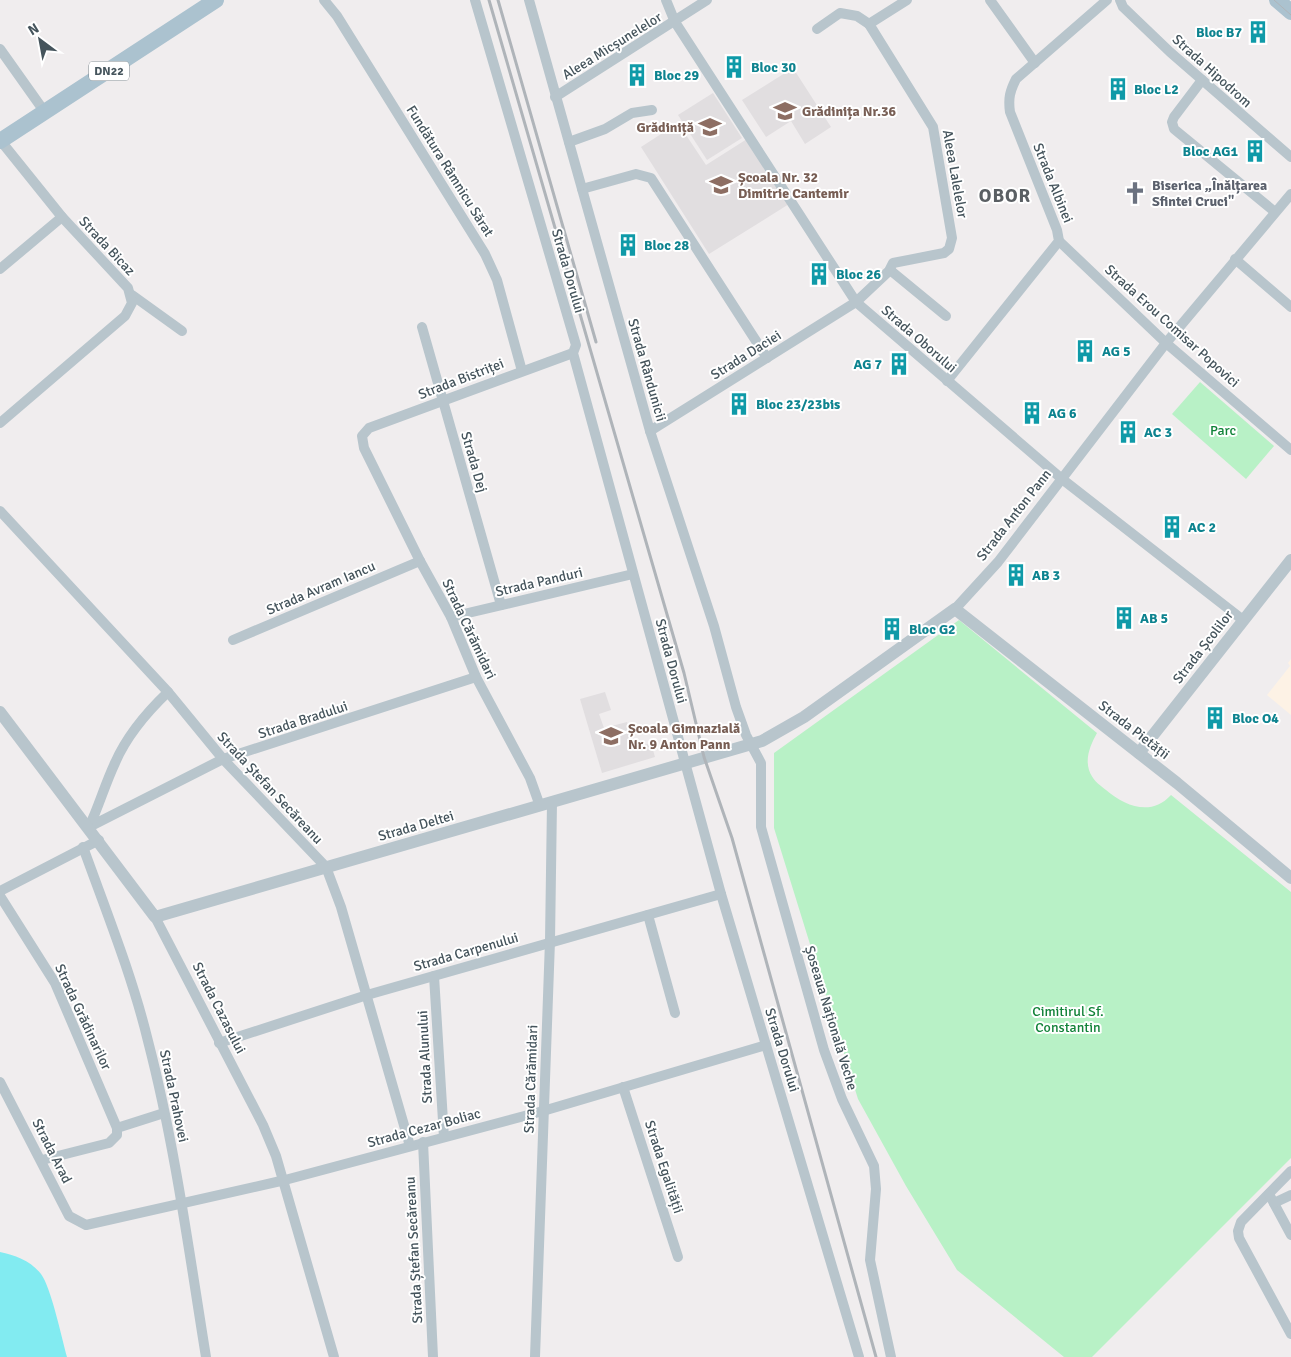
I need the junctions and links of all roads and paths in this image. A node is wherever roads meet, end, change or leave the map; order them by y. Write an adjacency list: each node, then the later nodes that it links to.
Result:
1 (216, 0): 21 (main road, DN22)
2 (324, 0): 42 (street, Fundătura Râmnicu Sărat)
3 (475, 0): 40 (street, Strada Dorului)
4 (529, 0): 19 (street, Strada Rândunicii)
5 (666, 0): 13 (street, Strada Oborului)
6 (707, 0): 13 (street, Aleea Micșunelelor)
7 (907, 0): 14 (street)
8 (990, 0): 17 (street)
9 (1107, 0): 17 (street, Strada Albinei)
10 (1120, 0): 18 (street, Strada Hipodrom)
11 (1277, 0): 12 (main road)
12 (1291, 12)
13 (675, 22): 19 (street, Aleea Micșunelelor); 34 (street, Strada Oborului)
14 (869, 24): 15 (street); 32 (street, Aleea Lalelelor)
15 (816, 29)
16 (0, 49): 21 (street)
17 (1035, 63): 29 (street, Strada Albinei)
18 (1202, 80): 24 (street, Strada Hipodrom); 27 (street)
19 (555, 97): 23 (street, Strada Rândunicii)
20 (652, 110): 23 (street)
21 (44, 111): 22 (main road, DN22)
22 (0, 140): 28 (street, Strada Bicaz)
23 (569, 142): 25 (street, Strada Rândunicii)
24 (1291, 157)
25 (582, 189): 41 (street); 46 (street, Strada Rândunicii)
26 (1291, 194): 27 (street, Strada Anton Pann)
27 (1275, 212): 30 (street, Strada Anton Pann)
28 (62, 217): 31 (street); 33 (street, Strada Bicaz)
29 (1059, 241): 39 (street, Strada Erou Comisar Popovici); 43 (street, Strada Albinei)
30 (1235, 260): 35 (street); 39 (street, Strada Anton Pann)
31 (0, 268)
32 (890, 270): 34 (street, Aleea Lalelelor); 36 (street)
33 (132, 295): 38 (street); 45 (street, Strada Bicaz)
34 (856, 302): 41 (street, Strada Daciei); 43 (street, Strada Oborului)
35 (1291, 308)
36 (946, 316)
37 (422, 327): 44 (street, Strada Dej)
38 (182, 331)
39 (1166, 343): 48 (street, Strada Erou Comisar Popovici); 49 (street, Strada Anton Pann)
40 (573, 353): 42 (street, Strada Bistriței); 53 (street, Strada Dorului)
41 (767, 358): 46 (street, Strada Daciei)
42 (522, 371): 44 (street, Strada Bistriței)
43 (947, 381): 49 (street, Strada Oborului)
44 (441, 401): 47 (street, Strada Bistriței); 54 (street, Strada Dej)
45 (0, 423)
46 (650, 431): 62 (street, Strada Rândunicii)
47 (362, 436): 52 (street, Strada Cărămidari)
48 (1291, 450)
49 (1062, 479): 55 (street, Strada Anton Pann); 57 (street, Strada Oborului)
50 (0, 511): 60 (street, Strada Ștefan Secăreanu)
51 (1291, 560): 57 (street, Strada Școlilor)
52 (420, 561): 56 (street, Strada Cărămidari); 58 (street, Strada Avram Iancu)
53 (633, 574): 54 (street, Strada Panduri); 65 (street, Strada Dorului)
54 (501, 604): 56 (street, Strada Panduri)
55 (955, 609): 62 (street, Strada Anton Pann); 63 (street, Strada Pietății)
56 (451, 617): 59 (street, Strada Cărămidari)
57 (1243, 620): 63 (street, Strada Școlilor)
58 (233, 640)
59 (476, 677): 64 (street, Strada Bradului); 66 (street, Strada Cărămidari)
60 (168, 692): 64 (street, Strada Ștefan Secăreanu); 67 (street)
61 (0, 712): 67 (street, Strada Cazasului)
62 (750, 745): 65 (street, Strada Anton Pann); 106 (street, Șoseaua Națională Veche)
63 (1139, 753): 71 (street, Strada Pietății)
64 (223, 759): 67 (street, Strada Bradului); 70 (street, Strada Ștefan Secăreanu)
65 (685, 763): 66 (street, Strada Deltei); 73 (street, Strada Dorului)
66 (546, 804): 70 (street, Strada Deltei); 77 (street, Strada Cărămidari)
67 (89, 827): 68 (street, Strada Cazasului)
68 (99, 840): 69 (street); 76 (street, Strada Cazasului)
69 (83, 848): 72 (street); 86 (street, Strada Prahovei)
70 (326, 867): 76 (street, Strada Deltei); 79 (street, Strada Ștefan Secăreanu)
71 (1291, 878)
72 (0, 891)
73 (722, 894): 75 (street, Strada Carpenului); 82 (street, Strada Dorului)
74 (0, 896): 87 (street, Strada Grădinarilor)
75 (648, 915): 77 (street, Strada Carpenului); 80 (street)
76 (155, 917): 81 (street, Strada Cazasului)
77 (550, 941): 78 (street, Strada Carpenului); 85 (street, Strada Cărămidari)
78 (434, 976): 79 (street, Strada Carpenului); 88 (street, Strada Alunului)
79 (367, 995): 81 (street, Strada Carpenului); 90 (street, Strada Ștefan Secăreanu)
80 (674, 1013)
81 (219, 1043): 93 (street, Strada Cazasului)
82 (766, 1045): 84 (street, Strada Cezar Boliac); 105 (street, Strada Dorului)
83 (0, 1082): 91 (street, Strada Arad)
84 (623, 1087): 85 (street, Strada Cezar Boliac); 99 (street, Strada Egalității)
85 (543, 1111): 88 (street, Strada Cezar Boliac); 104 (street, Strada Cărămidari)
86 (164, 1113): 87 (street); 96 (street, Strada Prahovei)
87 (117, 1128): 91 (street)
88 (444, 1137): 89 (street, Strada Cezar Boliac)
89 (423, 1142): 90 (street, Strada Cezar Boliac); 103 (street, Strada Ștefan Secăreanu)
90 (410, 1146): 93 (street, Strada Cezar Boliac)
91 (42, 1160): 97 (street, Strada Arad)
92 (1291, 1171): 95 (street)
93 (285, 1180): 96 (street, Strada Cezar Boliac); 102 (street, Strada Cazasului)
94 (1291, 1195): 95 (street)
95 (1272, 1199): 98 (street); 100 (street)
96 (181, 1204): 97 (street, Strada Cezar Boliac); 101 (street, Strada Prahovei)
97 (86, 1225)
98 (1291, 1235)
99 (678, 1256)
100 (1291, 1334)
101 (206, 1357)
102 (334, 1357)
103 (433, 1357)
104 (535, 1357)
105 (859, 1357)
106 (891, 1357)

